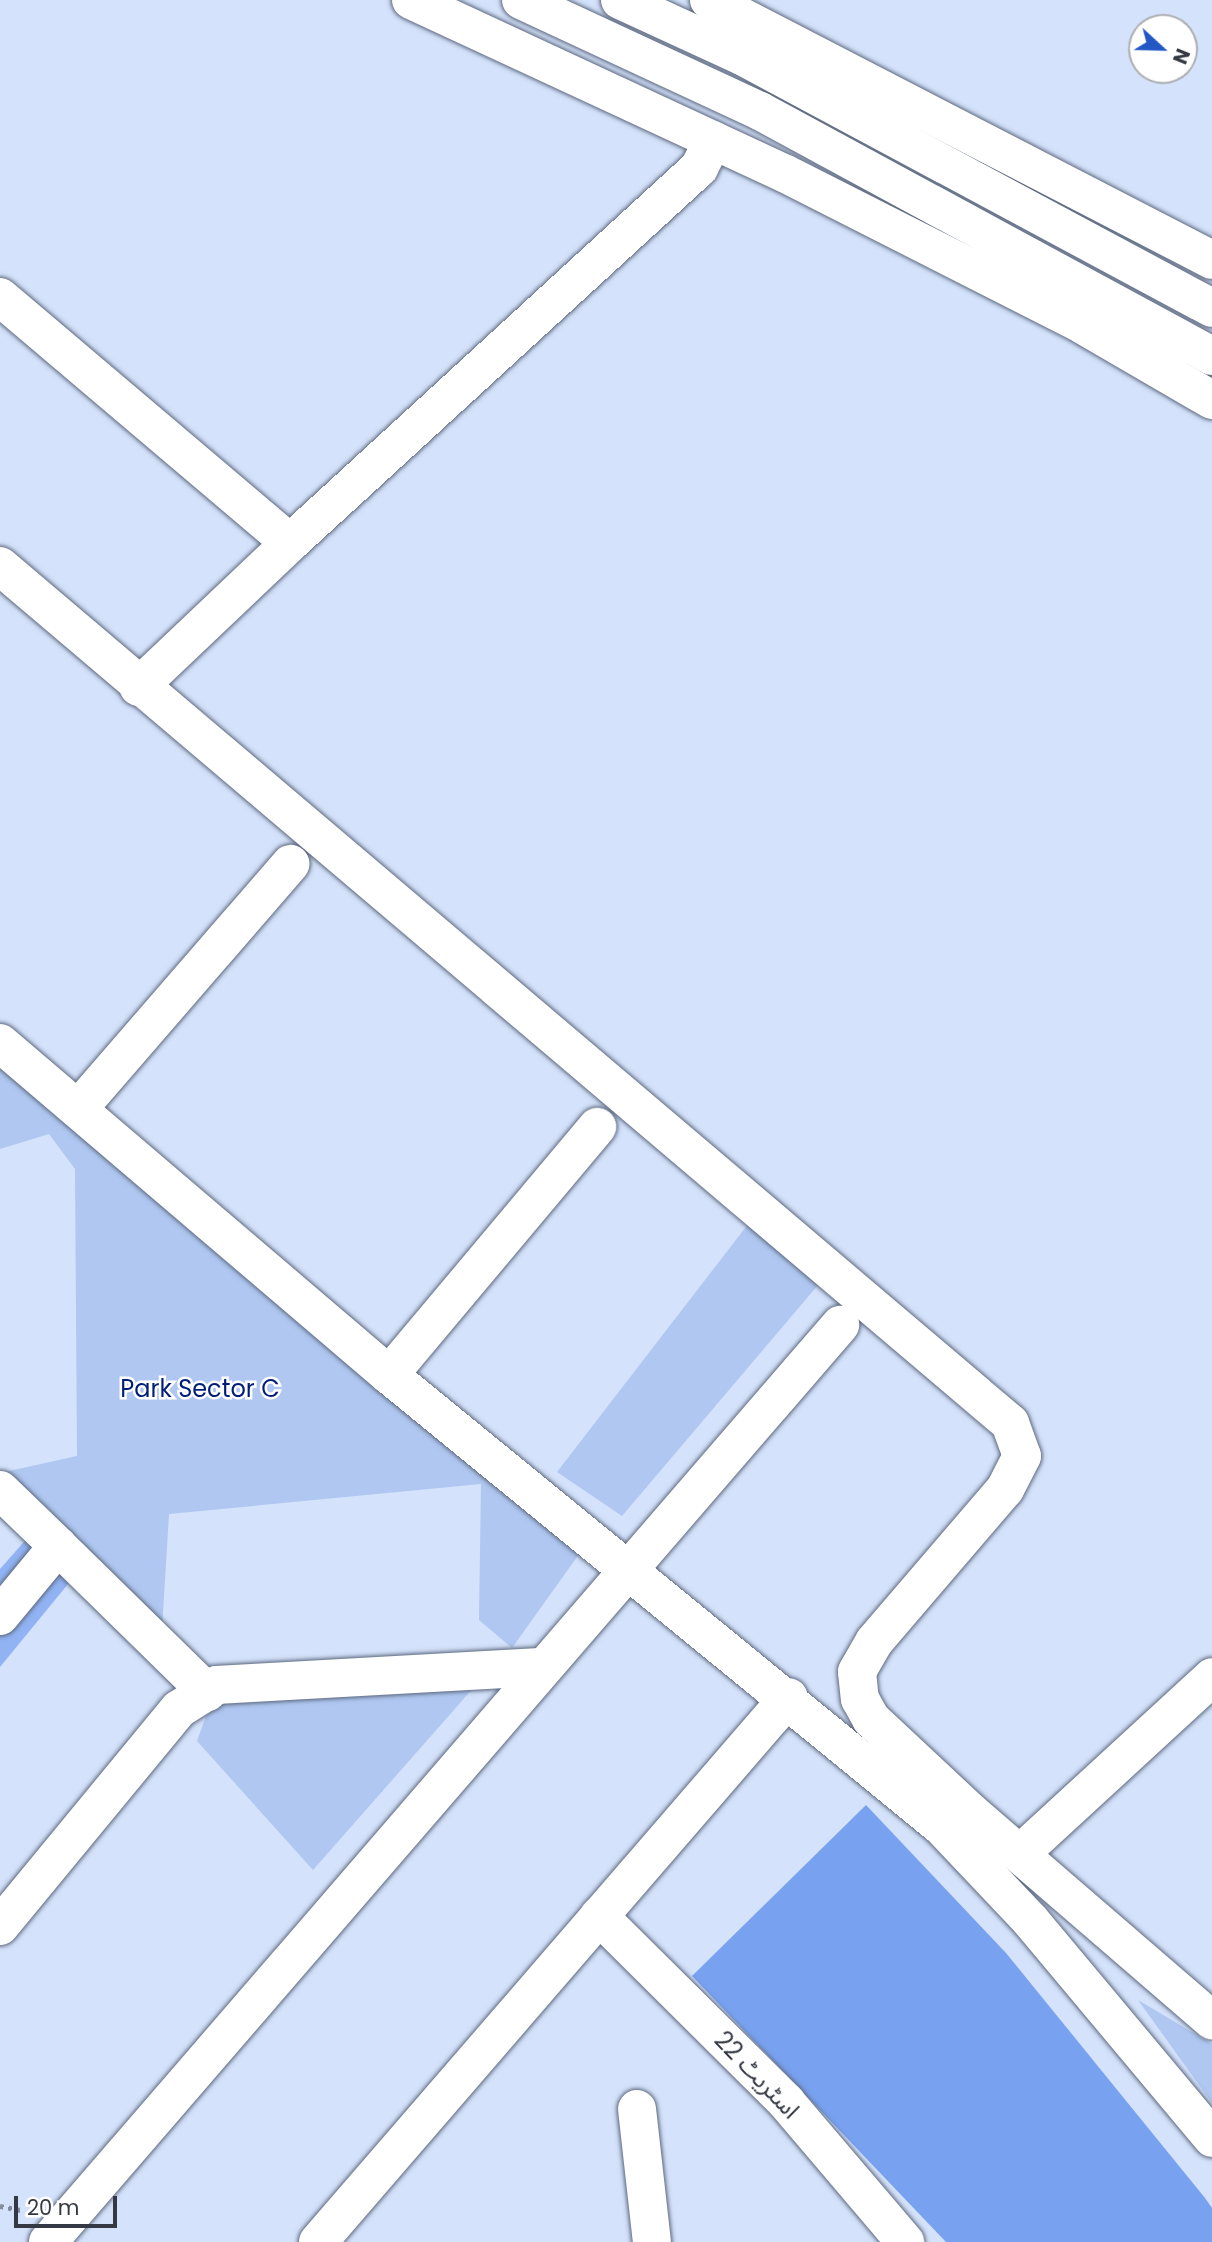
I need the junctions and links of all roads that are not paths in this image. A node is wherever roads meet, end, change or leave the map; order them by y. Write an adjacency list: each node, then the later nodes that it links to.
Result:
1 (411, 0): 5 (street)
2 (521, 0): 9 (street)
3 (620, 0): 8 (street)
4 (709, 0): 6 (street)
5 (713, 140): 10 (street); 11 (street)
6 (1212, 260)
7 (0, 297): 11 (street)
8 (1212, 308)
9 (1212, 356)
10 (1212, 400)
11 (290, 543): 13 (street)
12 (0, 566): 13 (street)
13 (138, 687): 28 (street)
14 (290, 864): 16 (street)
15 (0, 1042): 16 (street)
16 (79, 1108): 19 (street)
17 (597, 1127): 19 (street)
18 (840, 1325): 22 (street)
19 (388, 1375): 22 (street)
20 (0, 1490): 21 (street)
21 (58, 1546): 23 (street); 26 (street)
22 (631, 1567): 24 (street); 27 (street)
23 (0, 1616)
24 (544, 1667): 26 (street); 34 (street)
25 (1212, 1677): 28 (street)
26 (207, 1692): 30 (street)
27 (789, 1697): 29 (street); 33 (street)
28 (1022, 1852): 31 (street)
29 (599, 1916): 35 (street); 37 (street, اسٹریٹ 22)
30 (0, 1926)
31 (1212, 2021)
32 (637, 2109): 36 (street)
33 (1212, 2138)
34 (48, 2242)
35 (317, 2242)
36 (652, 2242)
37 (905, 2242)

